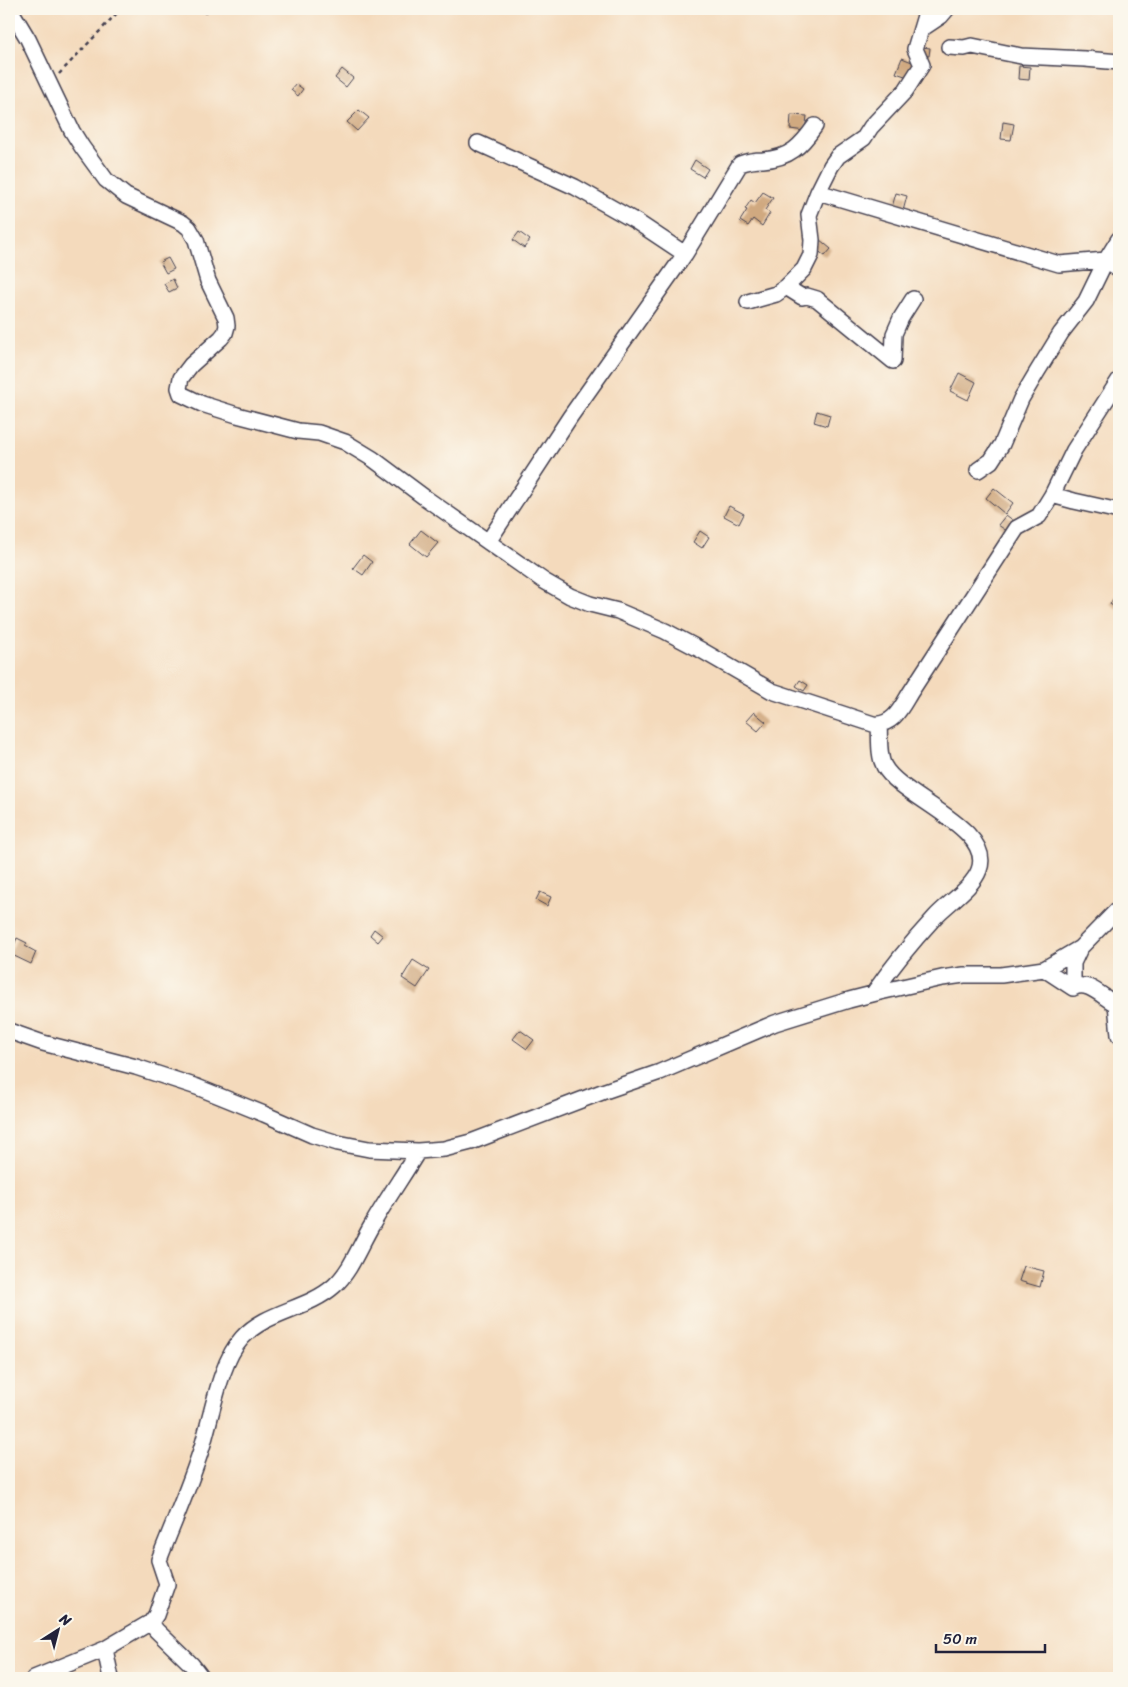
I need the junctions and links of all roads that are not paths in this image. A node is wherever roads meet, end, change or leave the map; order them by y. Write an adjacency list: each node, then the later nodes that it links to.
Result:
1 (10, 9): 21 (street)
2 (927, 9): 4 (street)
3 (947, 9): 4 (street)
4 (922, 28): 9 (street)
5 (949, 47): 6 (street)
6 (1119, 62)
7 (815, 126): 11 (street)
8 (478, 142): 11 (street)
9 (818, 192): 12 (street); 14 (street)
10 (1119, 239): 12 (street)
11 (686, 254): 21 (street)
12 (1106, 260): 13 (street); 18 (street)
13 (1119, 269)
14 (786, 287): 15 (street); 16 (street)
15 (913, 299)
16 (748, 302)
17 (1119, 380): 19 (street)
18 (978, 470)
19 (1052, 494): 20 (street); 22 (street)
20 (1119, 510)
21 (488, 542): 22 (street)
22 (879, 724): 27 (street)
23 (1119, 908): 24 (street)
24 (1080, 948): 25 (street); 26 (street)
25 (1044, 969): 26 (street); 27 (street)
26 (1073, 988): 29 (street)
27 (873, 994): 30 (street)
28 (9, 1031): 30 (street)
29 (1119, 1035)
30 (418, 1151): 31 (street)
31 (152, 1622): 32 (street); 35 (street)
32 (105, 1649): 33 (street); 34 (street)
33 (34, 1678)
34 (112, 1678)
35 (202, 1678)

